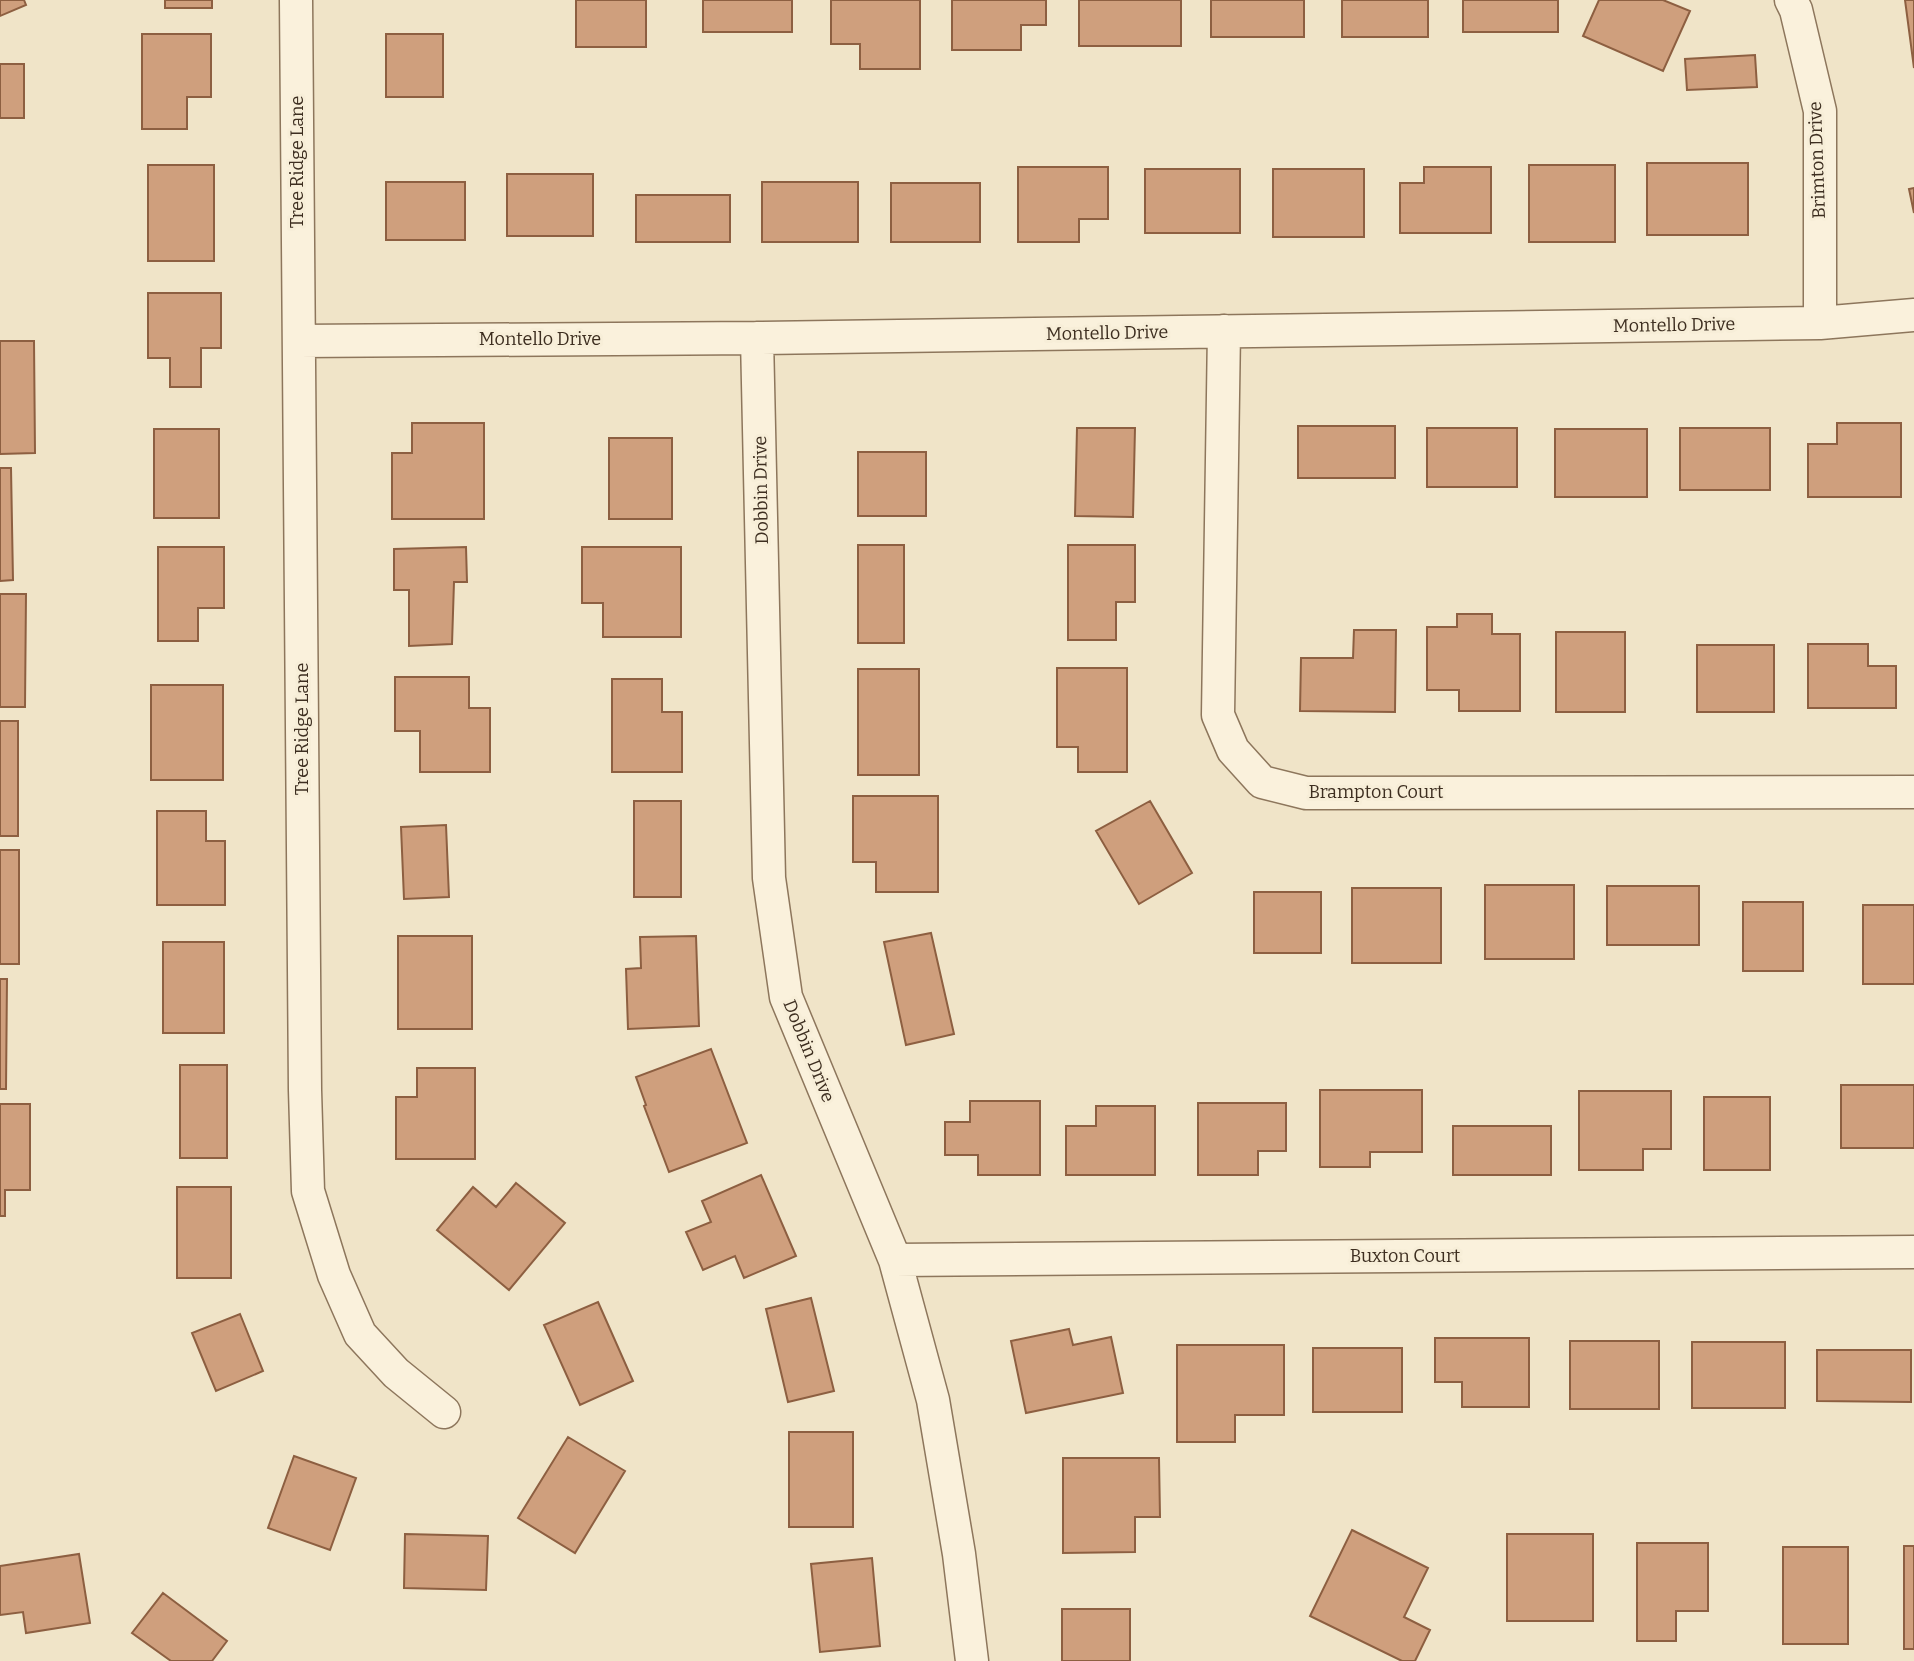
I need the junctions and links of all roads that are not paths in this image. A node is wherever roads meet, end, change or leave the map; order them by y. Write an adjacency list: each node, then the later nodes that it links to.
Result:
1 (296, 0): 7 (street, Tree Ridge Lane)
2 (1791, 0): 4 (street, Brimton Drive)
3 (1914, 315): 4 (street, Montello Drive)
4 (1820, 323): 5 (street, Montello Drive)
5 (1224, 331): 6 (street, Montello Drive); 8 (street, Brampton Court)
6 (757, 338): 7 (street, Montello Drive); 10 (street, Dobbin Drive)
7 (299, 341): 11 (street, Tree Ridge Lane)
8 (1914, 792)
9 (1914, 1252): 10 (street, Buxton Court)
10 (895, 1260): 12 (street, Dobbin Drive)
11 (443, 1412)
12 (972, 1661)

